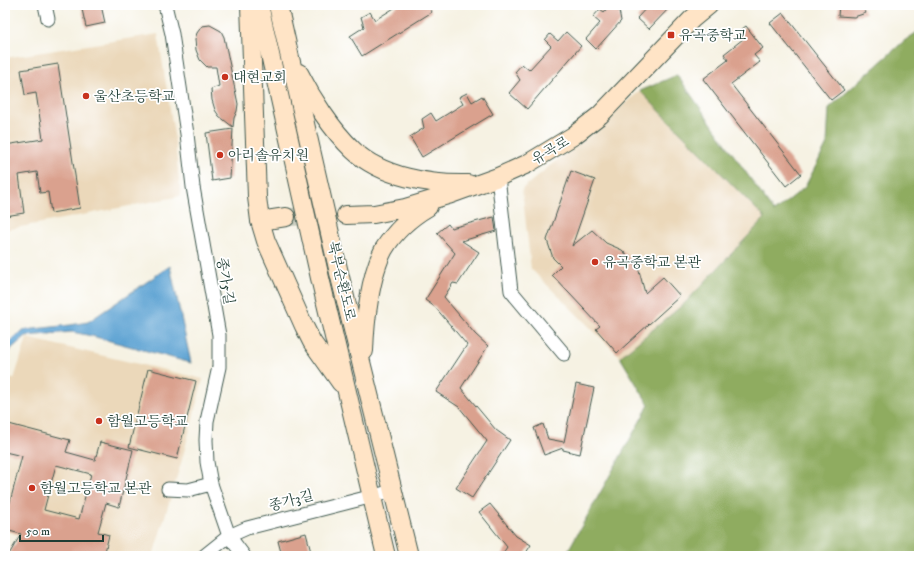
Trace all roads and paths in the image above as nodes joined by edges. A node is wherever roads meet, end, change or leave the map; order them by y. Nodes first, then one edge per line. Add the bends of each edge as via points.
1 (45, 5) edge
2 (166, 5) edge
3 (250, 5) edge
4 (259, 5) edge
5 (278, 5) edge
6 (709, 5) edge
7 (48, 19) dead end
8 (289, 55) junction
9 (498, 177) junction
10 (477, 184) junction
11 (448, 196) junction
12 (346, 215) tunnel mouth
13 (286, 217) tunnel mouth
14 (260, 221) junction
15 (564, 354) dead end
16 (363, 370) junction
17 (346, 390) junction
18 (211, 484) junction
19 (168, 489) dead end
20 (393, 491) junction
21 (372, 496) junction
22 (229, 536) junction
23 (204, 556) edge
24 (244, 556) edge
25 (386, 556) edge
26 (409, 556) edge

1 - 7 street
2 - 18 street, 종가5길 via 193,187 219,335 219,367 207,421 207,462
3 - 14 main road
4 - 17 main road, 북부순환도로
5 - 8 main road, 북부순환도로
6 - 9 main road, 유곡로 via 692,19 600,115 573,136 528,164
8 - 10 main road via 318,105 354,151 373,164 395,174 445,183
8 - 16 main road, 북부순환도로
9 - 10 main road, 유곡로
9 - 15 street via 512,291
10 - 11 main road, 유곡로
11 - 12 main road, 유곡로 via 374,214
11 - 16 main road via 401,226 384,249 368,305
13 - 14 main road
14 - 17 main road via 266,241 312,342
16 - 20 main road, 북부순환도로
17 - 21 main road, 북부순환도로
18 - 19 street via 188,490
18 - 22 street, 종가5길
20 - 21 street, 종가3길
20 - 26 main road, 북부순환도로
21 - 22 street, 종가3길 via 247,528
21 - 25 main road, 북부순환도로
22 - 23 street, 종가3길
22 - 24 street, 종가5길

